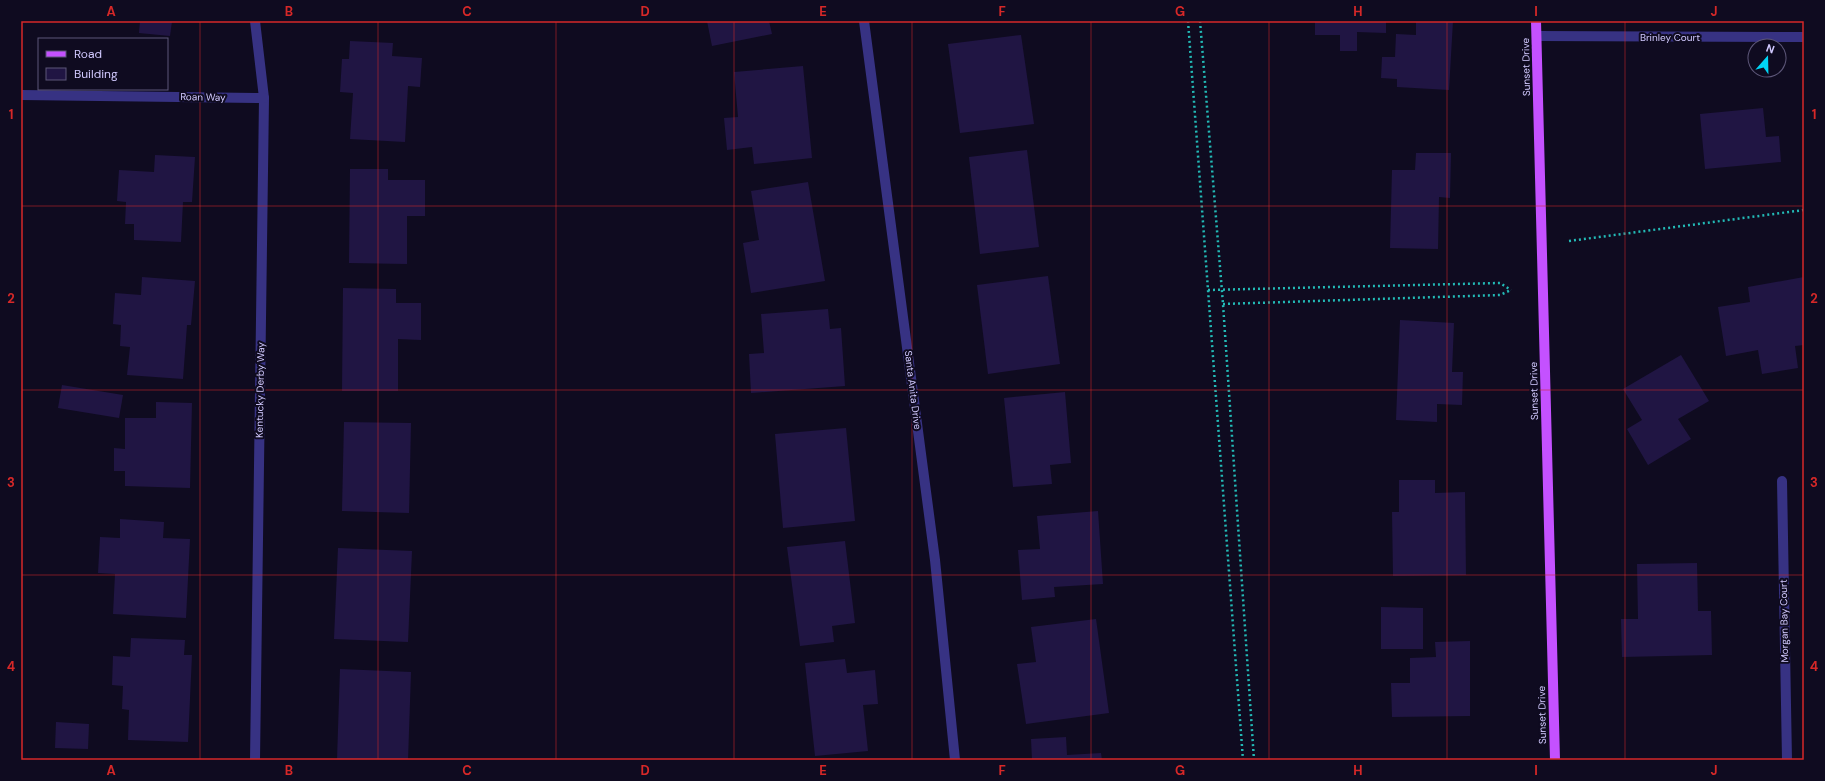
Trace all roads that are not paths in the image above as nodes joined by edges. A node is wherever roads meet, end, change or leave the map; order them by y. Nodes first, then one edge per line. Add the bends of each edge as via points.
1 (255, 21) edge
2 (864, 21) edge
3 (1536, 21) edge
4 (1537, 36) junction
5 (1804, 37) edge
6 (21, 95) edge
7 (264, 98) junction
8 (1782, 481) dead end
9 (256, 760) edge
10 (955, 760) edge
11 (1555, 760) edge
12 (1787, 760) edge

1 - 7 street, Kentucky Derby Way
2 - 10 street, Santa Anita Drive via 935,560
3 - 4 main road, Sunset Drive
4 - 5 street, Brinley Court
4 - 11 main road, Sunset Drive
6 - 7 street, Roan Way
7 - 9 street, Kentucky Derby Way
8 - 12 street, Morgan Bay Court

